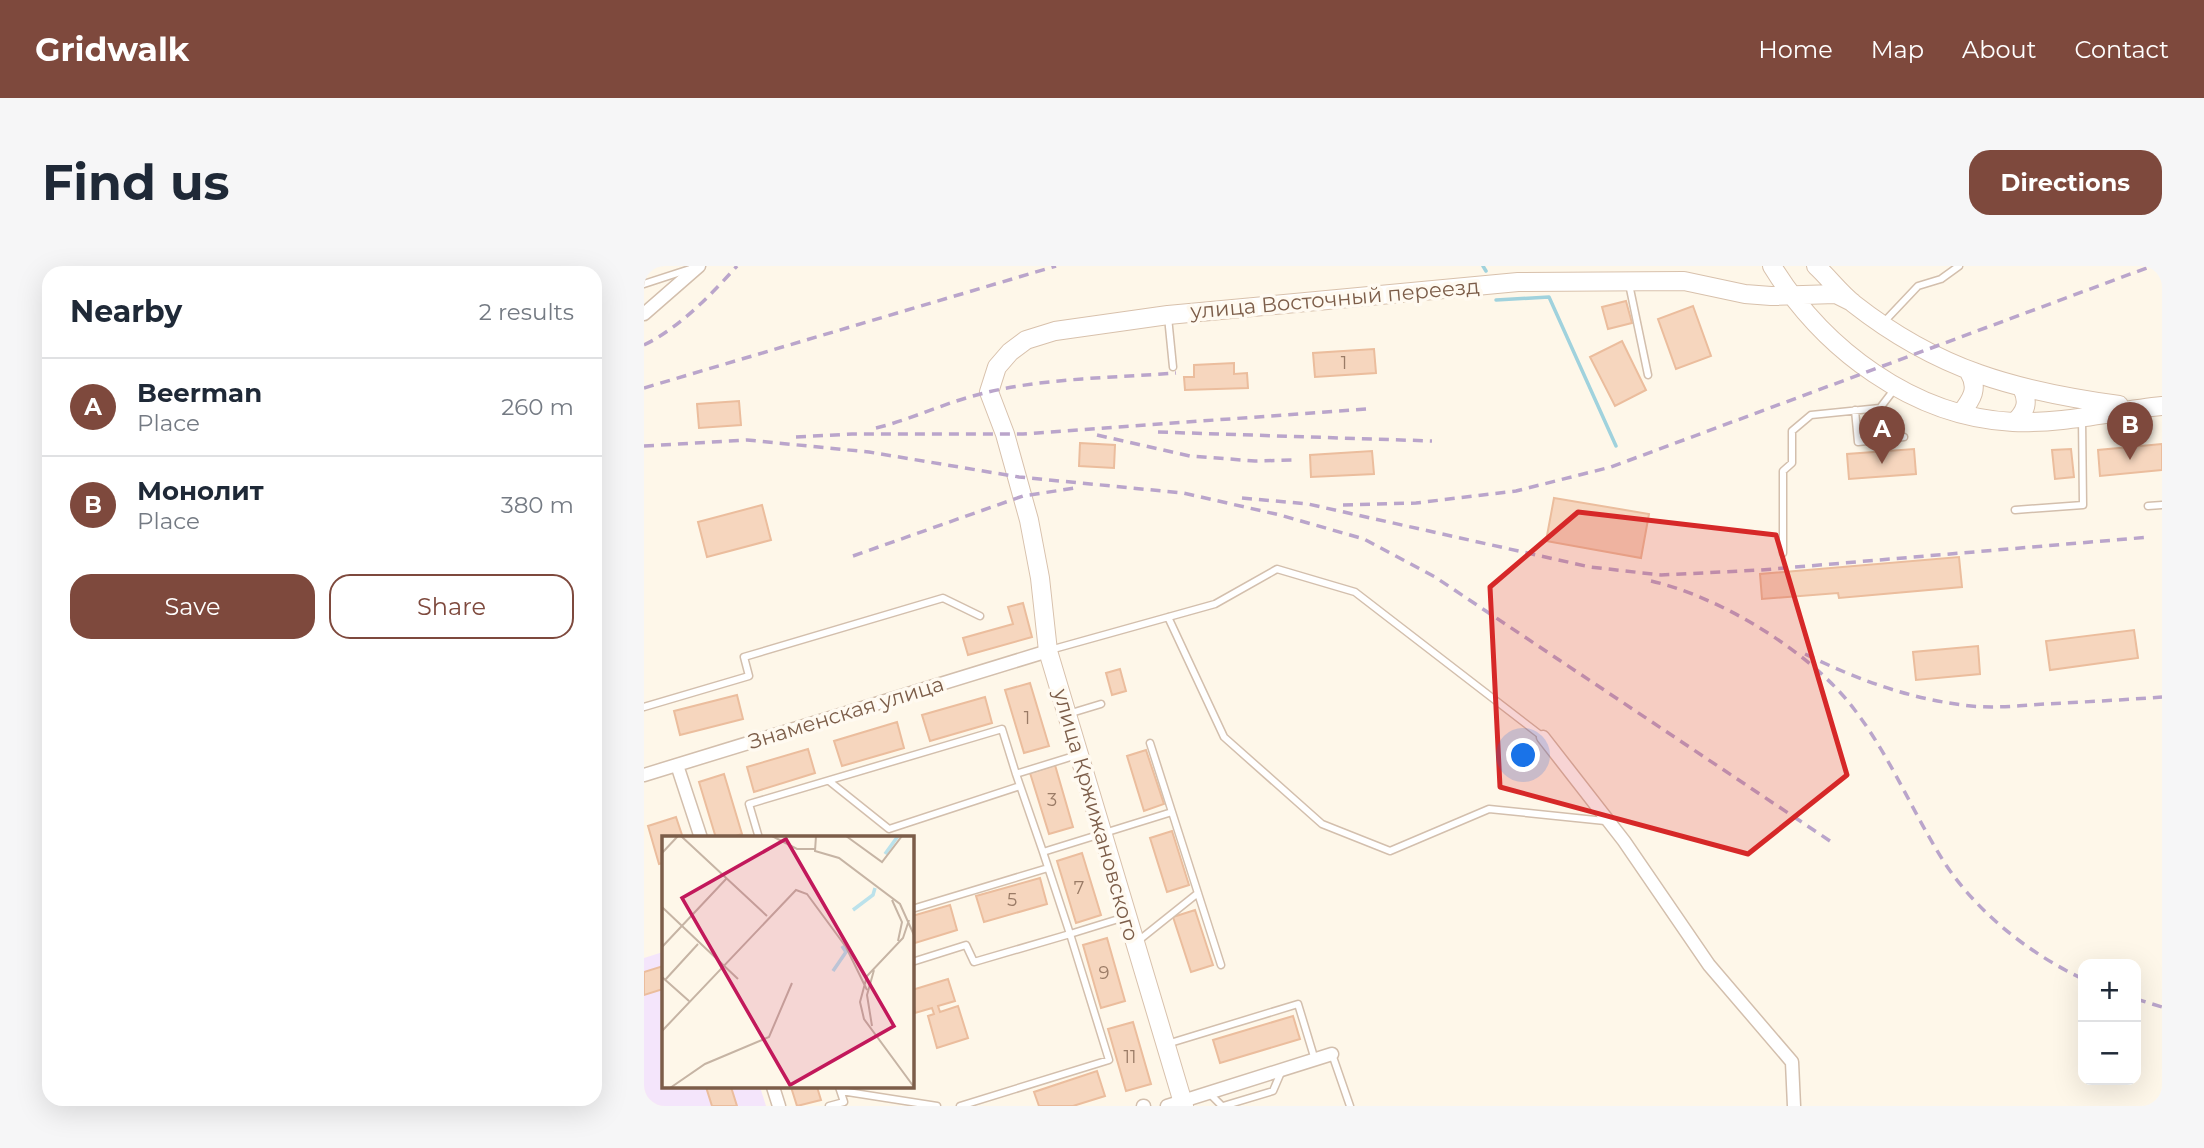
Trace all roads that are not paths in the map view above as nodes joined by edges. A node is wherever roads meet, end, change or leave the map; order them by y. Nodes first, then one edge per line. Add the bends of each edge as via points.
1 (699, 266) edge
2 (1772, 266) edge
3 (1816, 266) edge
4 (1959, 266) edge
5 (1629, 282) junction
6 (644, 284) edge
7 (1745, 294) junction
8 (1790, 296) junction
9 (1852, 302) junction
10 (644, 314) edge
11 (1168, 316) junction
12 (1882, 324) junction
13 (1827, 335) junction
14 (1173, 367) dead end
15 (1969, 372) junction
16 (1648, 375) dead end
17 (991, 381) joint
18 (1896, 387) junction
19 (2022, 388) junction
20 (2162, 406) edge
21 (2140, 408) junction
22 (1855, 410) junction
23 (1961, 413) junction
24 (2082, 417) junction
25 (2015, 422) junction
26 (1904, 438) dead end
27 (2162, 505) edge
28 (2148, 506) dead end
29 (2015, 510) dead end
30 (1783, 553) dead end
31 (980, 616) dead end
32 (1168, 617) junction
33 (1048, 651) junction
34 (1101, 704) dead end
35 (644, 707) edge
36 (1066, 714) junction
37 (1543, 737) joint
38 (1150, 743) dead end
39 (1078, 754) junction
40 (677, 765) junction
41 (1016, 774) junction
42 (644, 775) edge
43 (829, 781) junction
44 (1020, 786) junction
45 (1172, 812) junction
46 (1608, 821) junction
47 (1101, 834) junction
48 (700, 836) edge
49 (758, 836) edge
50 (1043, 852) junction
51 (1048, 868) junction
52 (1198, 893) junction
53 (914, 908) edge
54 (1127, 916) junction
55 (1070, 934) junction
56 (1134, 944) junction
57 (914, 961) edge
58 (1221, 965) dead end
59 (1165, 1045) junction
60 (1332, 1054) joint
61 (1315, 1059) junction
62 (1282, 1070) junction
63 (773, 1088) edge
64 (840, 1089) edge
65 (1209, 1093) junction
66 (844, 1104) edge
67 (1177, 1104) edge
68 (779, 1106) edge
69 (831, 1106) edge
70 (937, 1106) edge
71 (960, 1106) edge
72 (1223, 1106) edge
73 (1350, 1106) edge
74 (1794, 1106) edge

1 - 6 lane
1 - 10 street
2 - 8 street
3 - 9 street
4 - 12 lane via 1941,279 1918,286
5 - 7 street, улица Восточный переезд via 1684,281
5 - 11 street, улица Восточный переезд via 1518,282
5 - 16 lane
7 - 8 street, улица Восточный переезд
7 - 13 street via 1787,311
8 - 9 street, улица Восточный переезд via 1836,294
8 - 13 street
9 - 12 street
11 - 14 lane
11 - 17 street, улица Восточный переезд via 1055,331 1026,340 997,367
12 - 15 street
13 - 18 street
15 - 19 street
15 - 23 street via 1975,391
17 - 33 street, улица Кржижановского via 989,392 1006,434 1029,520
18 - 22 lane via 1880,408
18 - 23 street
19 - 21 street
19 - 25 street via 2026,407
20 - 21 street
21 - 24 street
22 - 26 lane via 1858,442
22 - 30 lane via 1811,415 1793,431 1793,463 1783,471
23 - 25 street
24 - 25 street
24 - 29 lane via 2083,505
27 - 28 lane
31 - 35 lane via 943,598 744,657 749,676
32 - 33 lane
32 - 37 lane via 1215,604 1277,569 1355,592
32 - 46 lane via 1224,737 1322,824 1390,851 1489,809
33 - 36 street, улица Кржижановского
33 - 40 street, Знаменская улица
34 - 36 lane
36 - 39 street, улица Кржижановского
37 - 46 street
38 - 45 lane
39 - 41 lane
39 - 47 street, улица Кржижановского
40 - 42 street, Знаменская улица
40 - 48 street
41 - 43 lane via 1002,729
41 - 44 lane
43 - 44 lane via 889,829
43 - 49 lane via 749,804
44 - 50 lane
45 - 47 lane
45 - 52 lane
46 - 74 street via 1709,965 1792,1062
47 - 50 lane
47 - 54 street, улица Кржижановского
50 - 51 lane
51 - 53 lane
51 - 55 lane
52 - 56 lane
52 - 58 lane
54 - 55 lane
54 - 56 street, улица Кржижановского
55 - 57 lane via 974,962 966,945
55 - 71 lane via 1109,1060
56 - 59 street, улица Кржижановского
59 - 61 lane via 1298,1004
59 - 67 street, улица Кржижановского
60 - 61 street
60 - 73 lane
61 - 62 street
62 - 65 street
62 - 72 lane via 1273,1091
63 - 68 street
64 - 66 lane
64 - 70 lane
65 - 67 street
65 - 72 lane
66 - 69 lane

